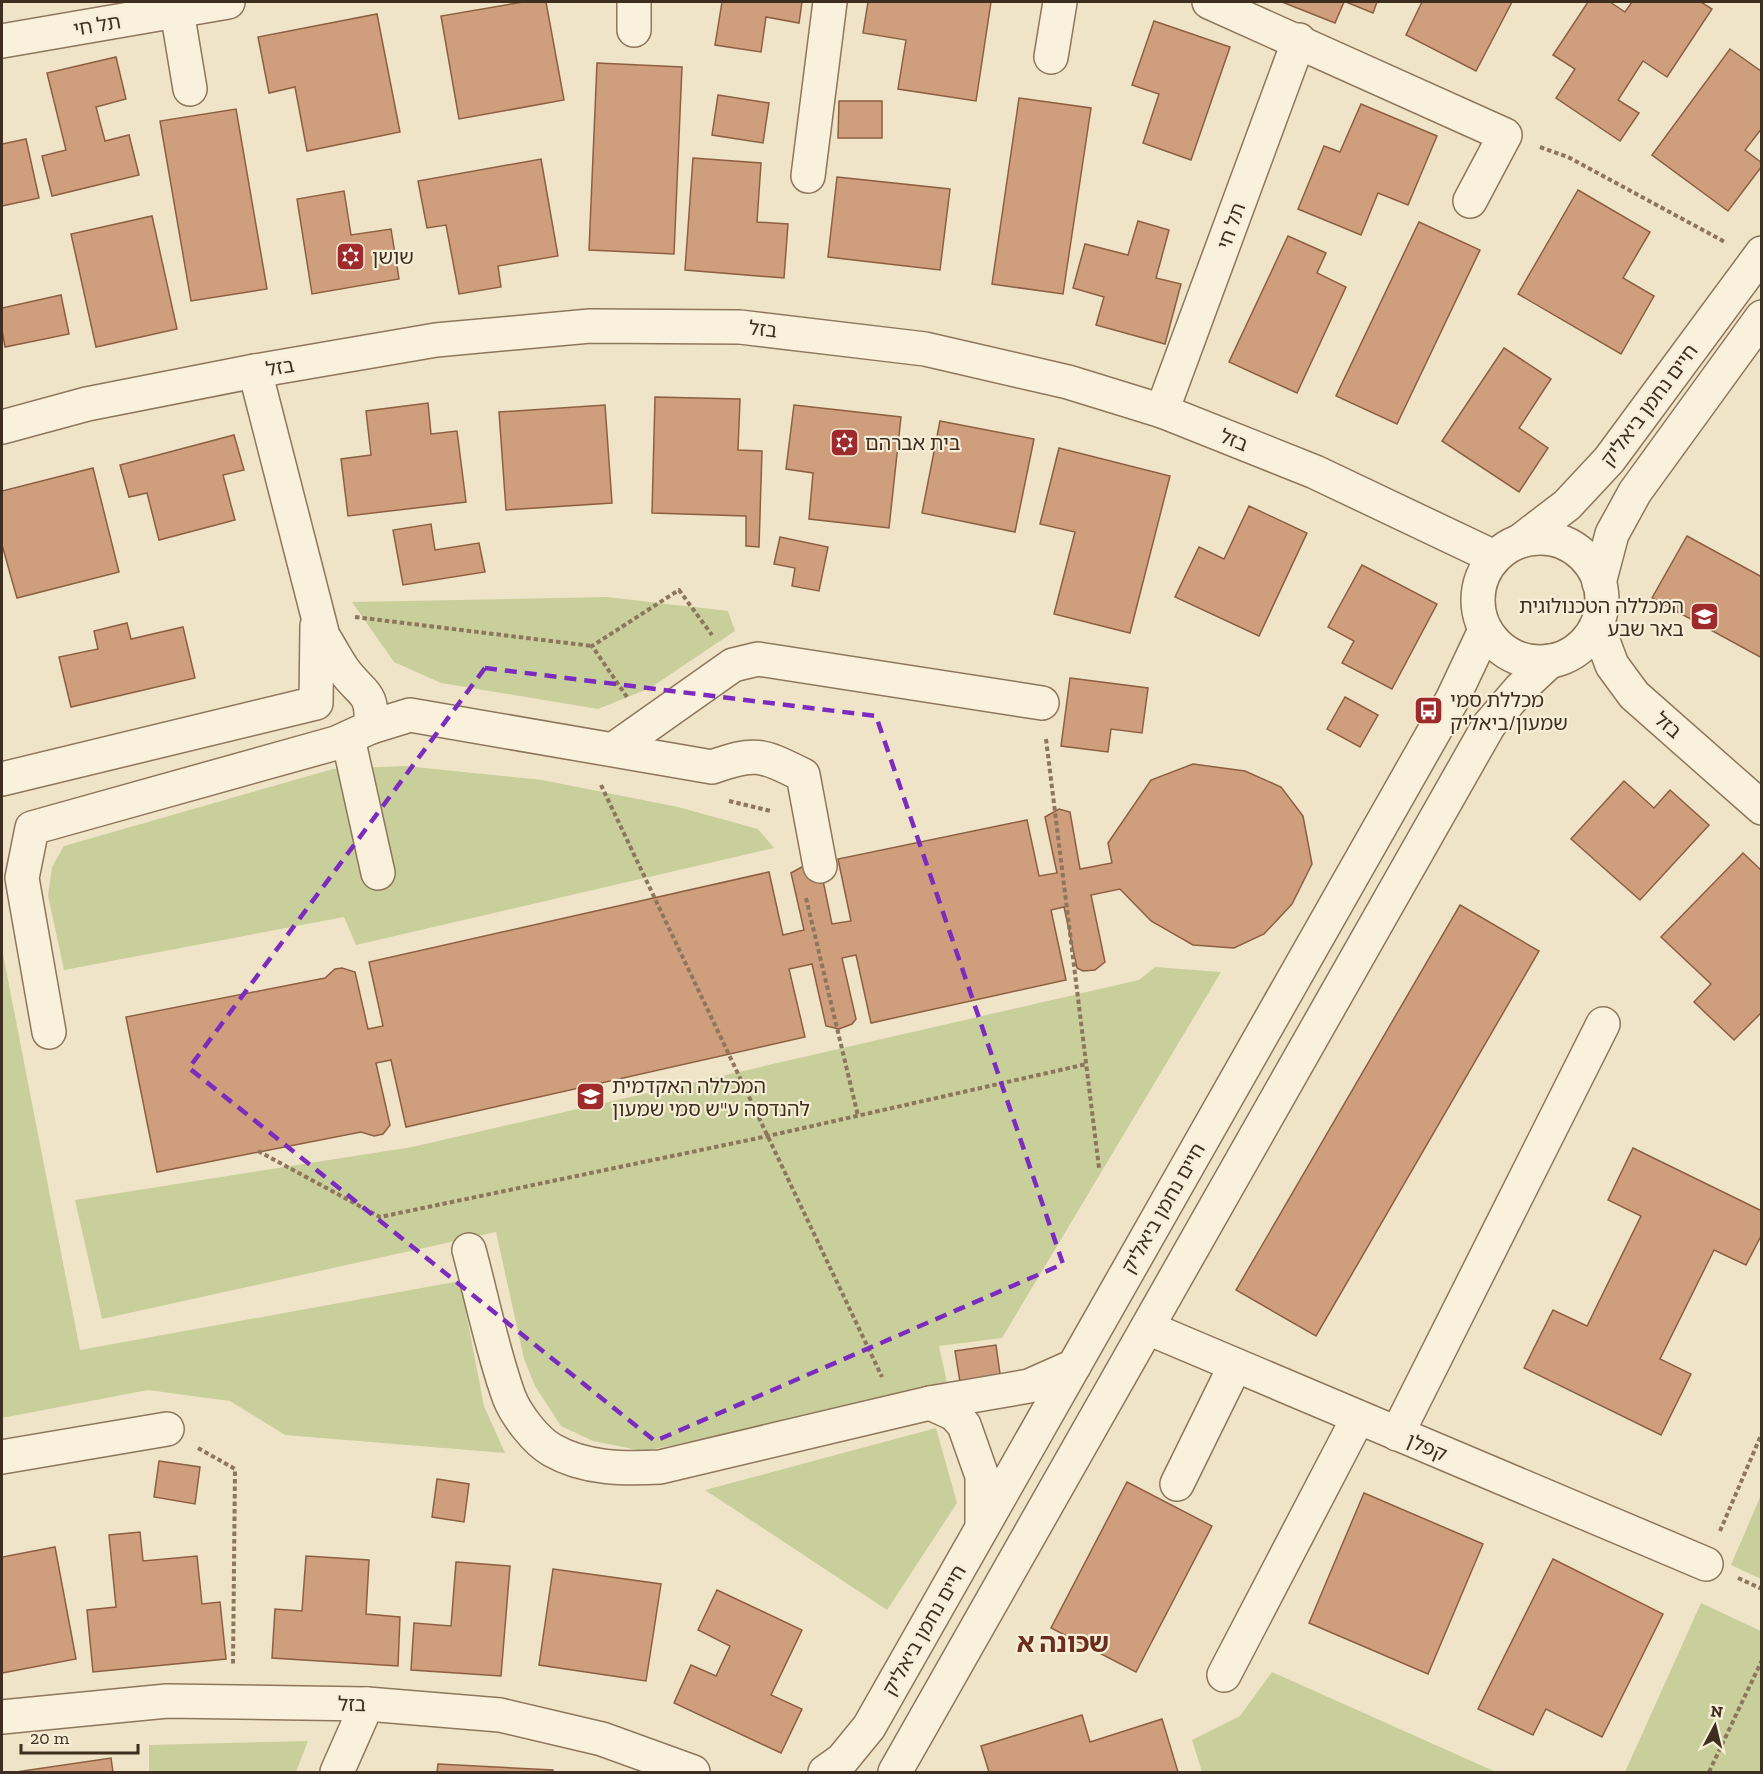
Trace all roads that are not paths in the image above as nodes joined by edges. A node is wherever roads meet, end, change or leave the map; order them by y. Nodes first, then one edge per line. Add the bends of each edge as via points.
1 (228, 2) edge
2 (830, 2) edge
3 (1060, 2) edge
4 (1209, 2) edge
5 (177, 11) junction
6 (1299, 40) junction
7 (2, 41) edge
8 (1051, 57) dead end
9 (190, 89) dead end
10 (808, 176) dead end
11 (1470, 201) dead end
12 (1759, 257) edge
13 (1761, 317) edge
14 (255, 371) junction
15 (1162, 411) junction
16 (2, 427) edge
17 (1507, 549) junction
18 (1599, 583) junction
19 (318, 618) junction
20 (1597, 625) junction
21 (1485, 630) junction
22 (1550, 661) junction
23 (1042, 703) road end
24 (359, 733) junction
25 (614, 749) junction
26 (2, 779) edge
27 (1761, 808) edge
28 (820, 866) dead end
29 (378, 873) dead end
30 (1603, 1024) dead end
31 (49, 1032) dead end
32 (469, 1250) dead end
33 (1148, 1328) junction
34 (1074, 1366) junction
35 (1235, 1366) junction
36 (930, 1403) junction
37 (1358, 1418) junction
38 (167, 1429) road end
39 (1397, 1434) junction
40 (2, 1457) edge
41 (1177, 1484) dead end
42 (981, 1529) junction
43 (1706, 1564) road end
44 (1224, 1675) dead end
45 (367, 1704) junction
46 (2, 1717) edge
47 (337, 1773) edge
48 (693, 1773) edge
49 (825, 1773) edge
50 (895, 1773) edge

1 - 5 street, תל חי
2 - 10 street
3 - 8 street
4 - 6 street
5 - 7 street, תל חי
5 - 9 street
6 - 11 street via 1505,135
6 - 15 street, תל חי
12 - 17 street, חיים נחמן ביאליק via 1609,460 1567,505
13 - 18 street, חיים נחמן ביאליק via 1635,492 1611,534
14 - 15 street, בזל via 436,340 590,326 740,327 926,349 1068,382
14 - 16 street, בזל via 87,404
14 - 19 street
15 - 17 street, בזל
17 - 18 street via 1540,538 1559,541 1577,550 1591,565
17 - 21 street via 1483,574 1478,593
18 - 20 street via 1602,597
19 - 24 street via 323,636 345,671 365,691 372,707
19 - 26 street via 316,703
20 - 22 street via 1580,647
20 - 27 street, בזל via 1612,665 1634,695
21 - 22 street via 1497,646 1513,656 1531,662
21 - 34 street, חיים נחמן ביאליק via 1452,700
22 - 33 street via 1489,725
23 - 25 street via 758,659 733,665
24 - 25 street via 410,715
24 - 29 street
24 - 31 street via 32,828 22,878
25 - 28 street via 712,767 743,756 770,759 803,775
30 - 39 street
32 - 36 street via 510,1399 526,1425 551,1450 581,1461 621,1469 660,1467
33 - 35 street, קפלן
33 - 50 street
34 - 36 street via 1029,1386
34 - 42 street, חיים נחמן ביאליק
35 - 37 street, קפלן
35 - 41 street
36 - 42 street via 954,1414 964,1425 982,1476
37 - 39 street, קפלן
37 - 44 street
38 - 40 street
39 - 43 street, קפלן
42 - 49 street, חיים נחמן ביאליק via 869,1727 842,1760
45 - 46 street, בזל via 167,1701
45 - 47 street
45 - 48 street, בזל via 501,1715 602,1739

